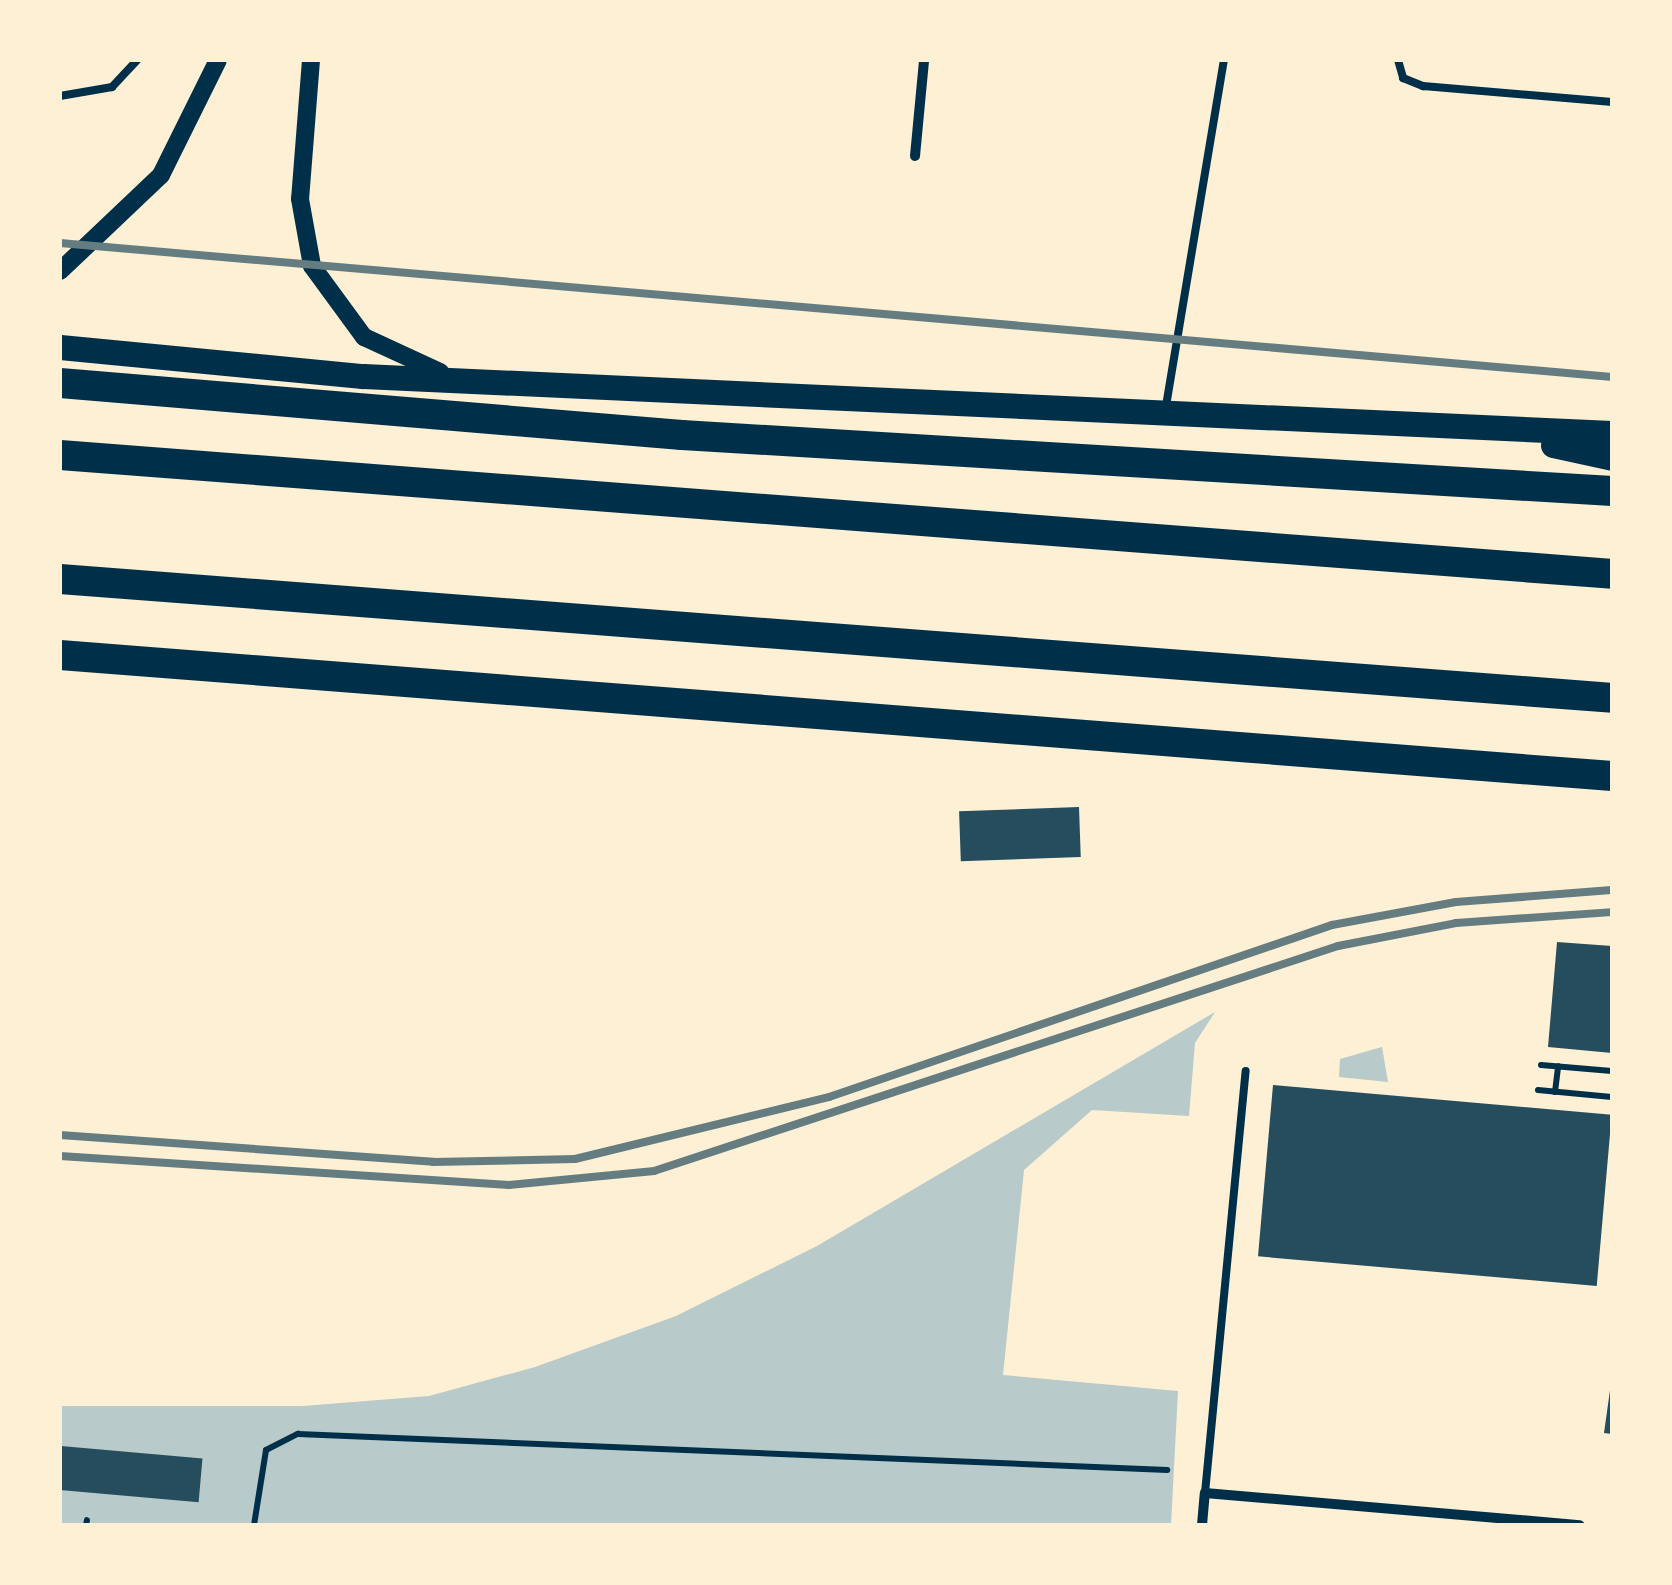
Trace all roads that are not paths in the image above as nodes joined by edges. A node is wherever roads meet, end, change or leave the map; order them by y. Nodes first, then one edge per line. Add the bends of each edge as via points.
1 (137, 60) edge
2 (218, 60) edge
3 (311, 60) edge
4 (924, 60) edge
5 (1224, 60) edge
6 (1398, 60) edge
7 (60, 96) edge
8 (1612, 102) edge
9 (915, 156) dead end
10 (60, 271) edge
11 (60, 348) edge
12 (451, 374) junction
13 (60, 382) edge
14 (1165, 415) junction
15 (1474, 432) junction
16 (1612, 433) edge
17 (60, 455) edge
18 (1612, 458) edge
19 (1612, 491) edge
20 (1612, 574) edge
21 (60, 579) edge
22 (60, 654) edge
23 (1612, 698) edge
24 (1612, 776) edge
25 (1246, 1071) dead end
26 (1204, 1493) junction
27 (1202, 1525) edge
28 (1580, 1525) edge

1 - 7 lane via 112,86
2 - 10 street via 199,113 150,189
3 - 12 street via 300,177 306,245 330,302 379,348
4 - 9 street
5 - 14 lane
6 - 8 lane via 1404,78 1422,86
11 - 12 main road via 363,376
12 - 14 main road
13 - 19 highway via 1107,462
14 - 15 main road
15 - 16 main road
15 - 18 main road
17 - 20 highway
21 - 23 highway
22 - 24 highway
25 - 26 lane
26 - 27 street
26 - 28 street

